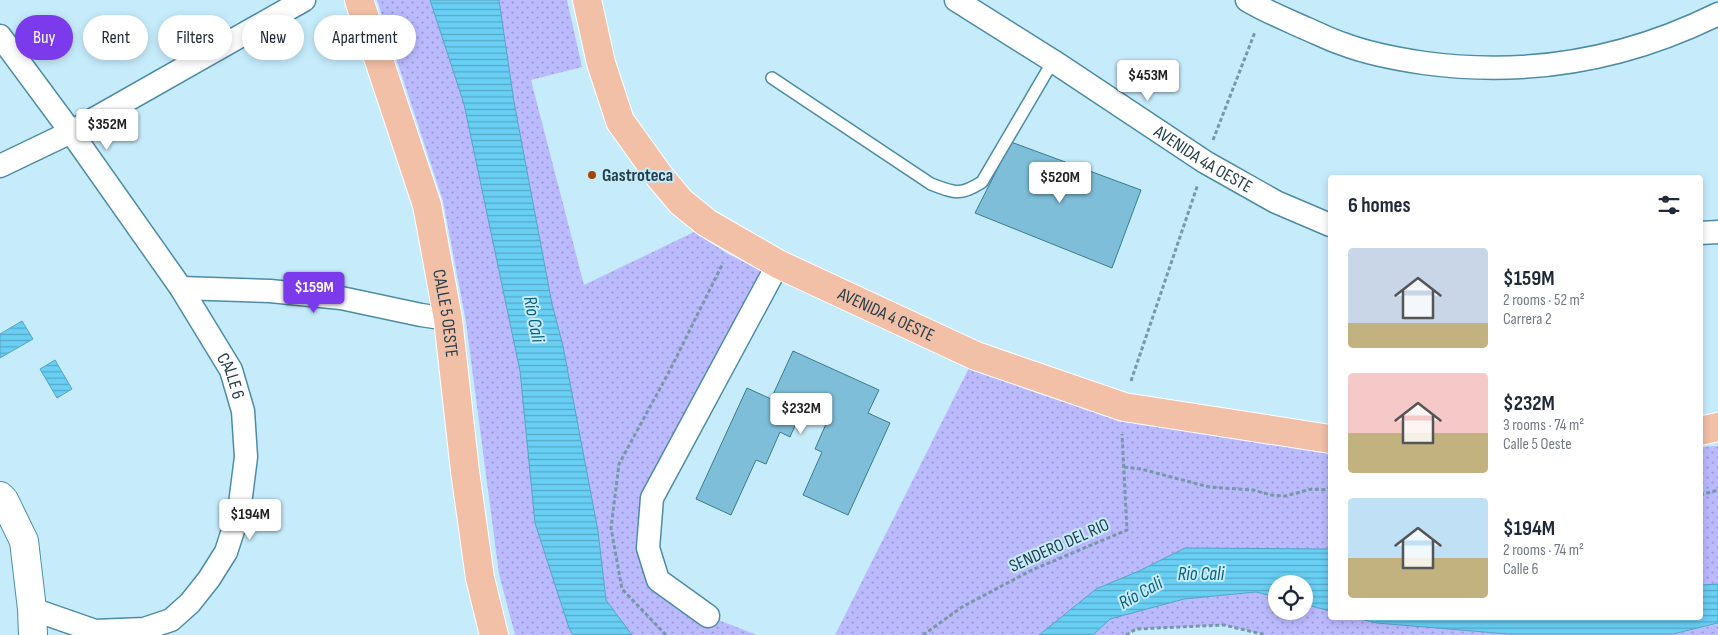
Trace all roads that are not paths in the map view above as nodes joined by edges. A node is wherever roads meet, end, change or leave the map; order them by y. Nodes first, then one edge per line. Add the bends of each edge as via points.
1 (304, 0) edge
2 (359, 0) edge
3 (587, 0) edge
4 (956, 0) edge
5 (1247, 0) edge
6 (1718, 14) edge
7 (0, 36) edge
8 (1053, 61) junction
9 (772, 78) dead end
10 (71, 132) junction
11 (0, 166) edge
12 (1328, 225) edge
13 (778, 264) junction
14 (181, 288) junction
15 (448, 319) junction
16 (1718, 427) edge
17 (1703, 432) edge
18 (1703, 433) edge
19 (1718, 434) edge
20 (1328, 439) edge
21 (0, 496) edge
22 (708, 616) dead end
23 (32, 622) edge
24 (494, 635) edge

1 - 10 street
2 - 15 main road, CALLE 5 OESTE via 427,205
3 - 13 main road, AVENIDA 4 OESTE via 601,63 620,122 681,202 707,223
4 - 8 street, AVENIDA 4A OESTE
5 - 6 street via 1344,45 1396,59 1456,67 1517,68 1577,62 1642,46
7 - 10 street, CALLE 6
8 - 9 lane via 982,182 967,191 950,191 931,184
8 - 12 street, AVENIDA 4A OESTE via 1205,162 1276,202
10 - 11 street
10 - 14 street, CALLE 6
13 - 20 main road, AVENIDA 4 OESTE via 976,356 1124,407
13 - 22 street via 652,498 648,548 658,580
14 - 15 street via 270,290 341,298
14 - 23 street, CALLE 6 via 231,370 243,411 246,458 239,512 226,552 190,603 171,620 144,629 95,631
15 - 24 main road, CALLE 5 OESTE via 480,578
16 - 17 main road
18 - 19 main road
21 - 23 street via 24,541

